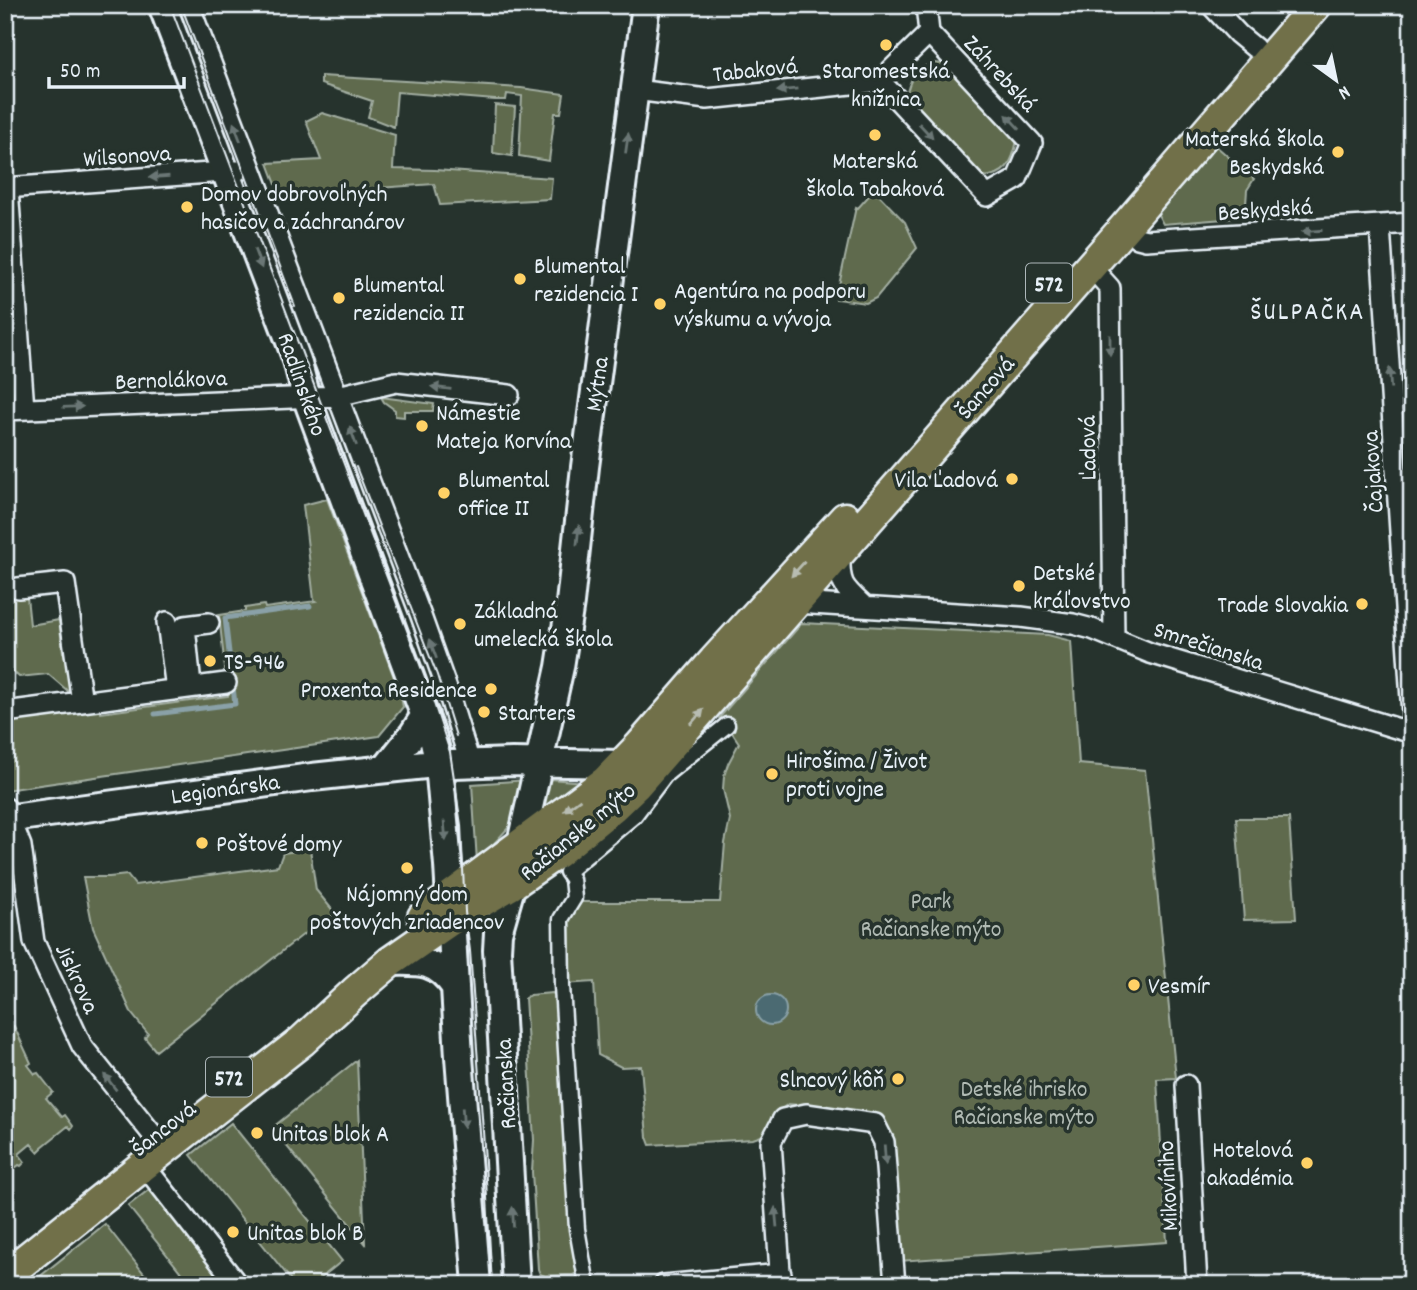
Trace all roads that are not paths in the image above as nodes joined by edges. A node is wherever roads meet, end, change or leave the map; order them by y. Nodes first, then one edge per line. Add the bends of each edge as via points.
1 (162, 5) edge
2 (189, 5) edge
3 (646, 5) edge
4 (926, 5) edge
5 (1211, 5) edge
6 (1292, 5) edge
7 (1316, 5) edge
8 (929, 33) junction
9 (1255, 48) junction
10 (880, 81) junction
11 (635, 90) junction
12 (251, 169) junction
13 (225, 172) junction
14 (6, 188) edge
15 (1412, 223) edge
16 (1380, 226) junction
17 (1124, 228) junction
18 (1090, 266) junction
19 (509, 395) dead end
20 (338, 397) junction
21 (307, 398) junction
22 (15, 410) edge
23 (840, 554) junction
24 (18, 588) dead end
25 (796, 603) junction
26 (864, 607) junction
27 (167, 622) dead end
28 (209, 623) dead end
29 (1114, 638) junction
30 (226, 682) dead end
31 (176, 689) junction
32 (82, 702) junction
33 (5, 712) edge
34 (425, 715) junction
35 (1412, 715) edge
36 (727, 725) dead end
37 (1412, 733) edge
38 (539, 762) junction
39 (470, 763) junction
40 (439, 764) junction
41 (637, 766) junction
42 (386, 768) junction
43 (7, 814) edge
44 (520, 846) junction
45 (512, 884) junction
46 (451, 908) junction
47 (390, 962) junction
48 (455, 987) junction
49 (1186, 1085) dead end
50 (153, 1135) junction
51 (144, 1165) junction
52 (5, 1253) edge
53 (5, 1276) edge
54 (781, 1280) edge
55 (238, 1285) edge
56 (477, 1285) edge
57 (516, 1285) edge
58 (587, 1285) edge
59 (664, 1285) edge
60 (895, 1285) edge
61 (1197, 1285) edge

1 - 13 main road, Radlinského
12 -> 2 street, Radlinského
3 - 11 main road, Mýtna
4 - 8 street, Záhrebská
5 - 9 street
6 - 9 main road, Šancová / 572
7 - 17 main road, Šancová / 572
8 - 10 street, Záhrebská
10 -> 8 street, Záhrebská via 987,196 1017,180 1032,142
9 -> 41 main road, Šancová / 572 via 844,519 714,661
10 -> 11 street, Tabaková via 707,99
38 -> 11 main road, Mýtna via 570,603
12 - 13 street, Wilsonova
12 - 20 street, Radlinského
13 -> 14 street, Wilsonova
13 -> 21 main road, Radlinského via 297,360
14 - 22 street
15 - 16 street, Beskydská
16 -> 17 street, Beskydská via 1146,240
35 -> 16 street, Čajakova
17 - 18 main road, Šancová / 572
18 - 23 main road, Šancová / 572
18 -> 29 street, Ľadová via 1110,288
19 -> 20 street via 396,382
20 - 21 street, Bernolákova
39 -> 20 street, Radlinského via 447,688
22 -> 21 street, Bernolákova
21 - 34 main road, Radlinského
23 - 25 main road, Šancová / 572
23 - 26 street via 844,589
24 - 32 street via 65,583
25 - 26 street, Smrečianska
41 -> 25 main road, Šancová / 572
26 - 29 street, Smrečianska via 1021,617 1073,624
27 - 31 street
28 - 31 street via 185,626 190,676
29 - 37 street, Smrečianska
30 - 31 street
31 - 32 street
32 - 33 street
34 - 40 main road, Radlinského
34 - 42 main road
36 - 58 street via 665,775 634,816 567,872 574,898 561,919 561,943 577,1229
38 - 39 main road, Račianske mýto
38 - 41 main road, Račianske mýto
38 - 44 main road, Račianske mýto
39 - 40 main road, Račianske mýto
40 - 42 main road, Legionárska
40 -> 46 main road
41 -> 44 main road, Račianske mýto / 572 via 606,781
41 - 45 main road, Račianske mýto / 572 via 635,786 613,807
42 - 43 main road, Legionárska
50 -> 43 street, Jiskrova via 82,1046 34,942 22,846
44 - 45 main road, Račianske mýto
44 - 46 main road, Račianske mýto / 572
45 - 46 main road, Račianske mýto / 572
57 -> 45 main road, Račianska via 497,950
46 - 47 main road, Šancová / 572
46 - 48 main road, Račianska
46 - 50 main road, Šancová / 572 via 370,957 299,1021
47 - 48 main road via 428,964 446,974
47 - 51 main road, Šancová / 572 via 302,1041
48 -> 56 main road, Račianska
49 - 61 street, Mikovíniho
50 - 52 main road, Šancová / 572
51 - 53 main road, Šancová / 572
51 - 55 street, Šancová
54 - 59 street
54 -> 60 street via 771,1142 783,1119 806,1114 875,1124 884,1142

